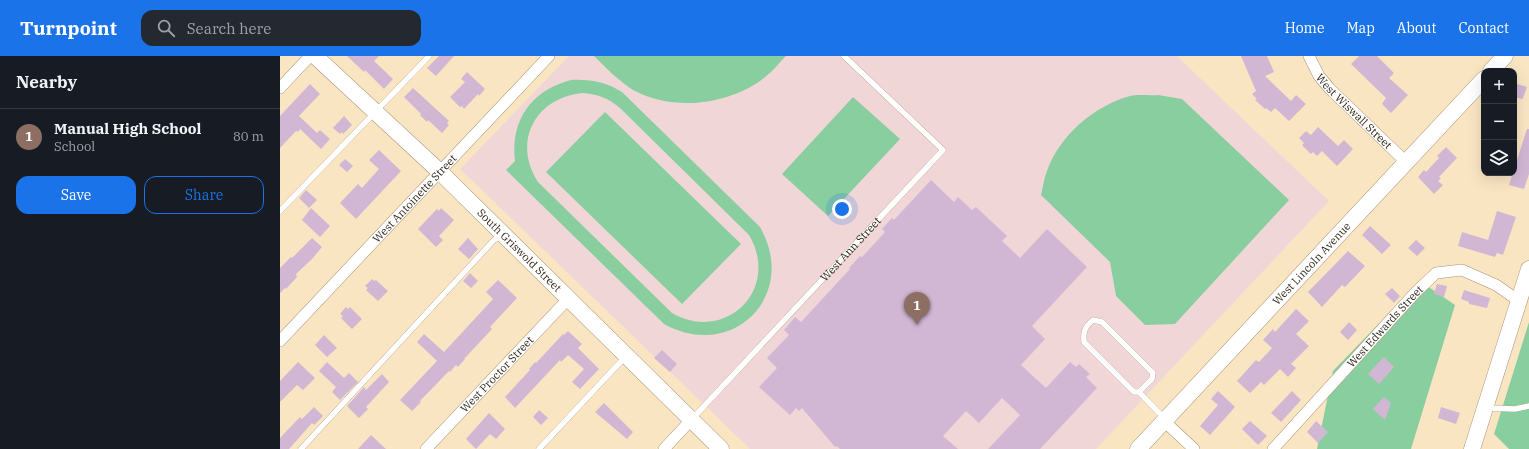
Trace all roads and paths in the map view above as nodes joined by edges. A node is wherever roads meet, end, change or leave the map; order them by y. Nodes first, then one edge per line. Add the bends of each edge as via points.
1 (310, 56) edge
2 (315, 56) edge
3 (429, 56) edge
4 (549, 56) edge
5 (844, 56) edge
6 (1309, 56) edge
7 (1505, 56) edge
8 (1494, 68) edge
9 (1481, 82) edge
10 (280, 88) edge
11 (375, 112) junction
12 (1406, 162) junction
13 (439, 171) junction
14 (280, 211) edge
15 (503, 234) junction
16 (1529, 269) edge
17 (568, 298) junction
18 (1519, 301) junction
19 (280, 341) edge
20 (626, 356) junction
21 (1139, 392) junction
22 (1529, 406) edge
23 (1485, 408) junction
24 (691, 420) junction
25 (1165, 420) junction
26 (301, 449) edge
27 (426, 449) edge
28 (539, 449) edge
29 (664, 449) edge
30 (721, 449) edge
31 (1138, 449) edge
32 (1194, 449) edge
33 (1273, 449) edge
34 (1472, 449) edge

1 - 10 street
2 - 11 main road, South Griswold Street
3 - 11 lane
4 - 13 street, West Antoinette Street
5 - 24 lane, West Ann Street via 943,150
6 - 12 street, West Wiswall Street via 1322,80
7 - 8 main road
9 - 12 main road, West Lincoln Avenue
11 - 13 main road, South Griswold Street
11 - 14 lane
12 - 25 main road, West Lincoln Avenue
13 - 15 main road, South Griswold Street
13 - 19 street, West Antoinette Street
15 - 17 main road, South Griswold Street
15 - 26 lane via 494,240
16 - 18 main road
17 - 20 main road, South Griswold Street
17 - 27 street, West Proctor Street
18 - 23 main road
18 - 33 street, West Edwards Street via 1496,285 1462,270 1436,273
20 - 24 main road, South Griswold Street
20 - 28 lane
21 - 21 lane via 1152,379 1153,373 1102,322 1093,320 1083,333 1084,342 1134,392
21 - 25 lane
22 - 23 lane via 1515,409
23 - 34 main road
24 - 29 street, West Ann Street
24 - 30 main road, South Griswold Street
25 - 31 main road, West Lincoln Avenue
25 - 32 street

